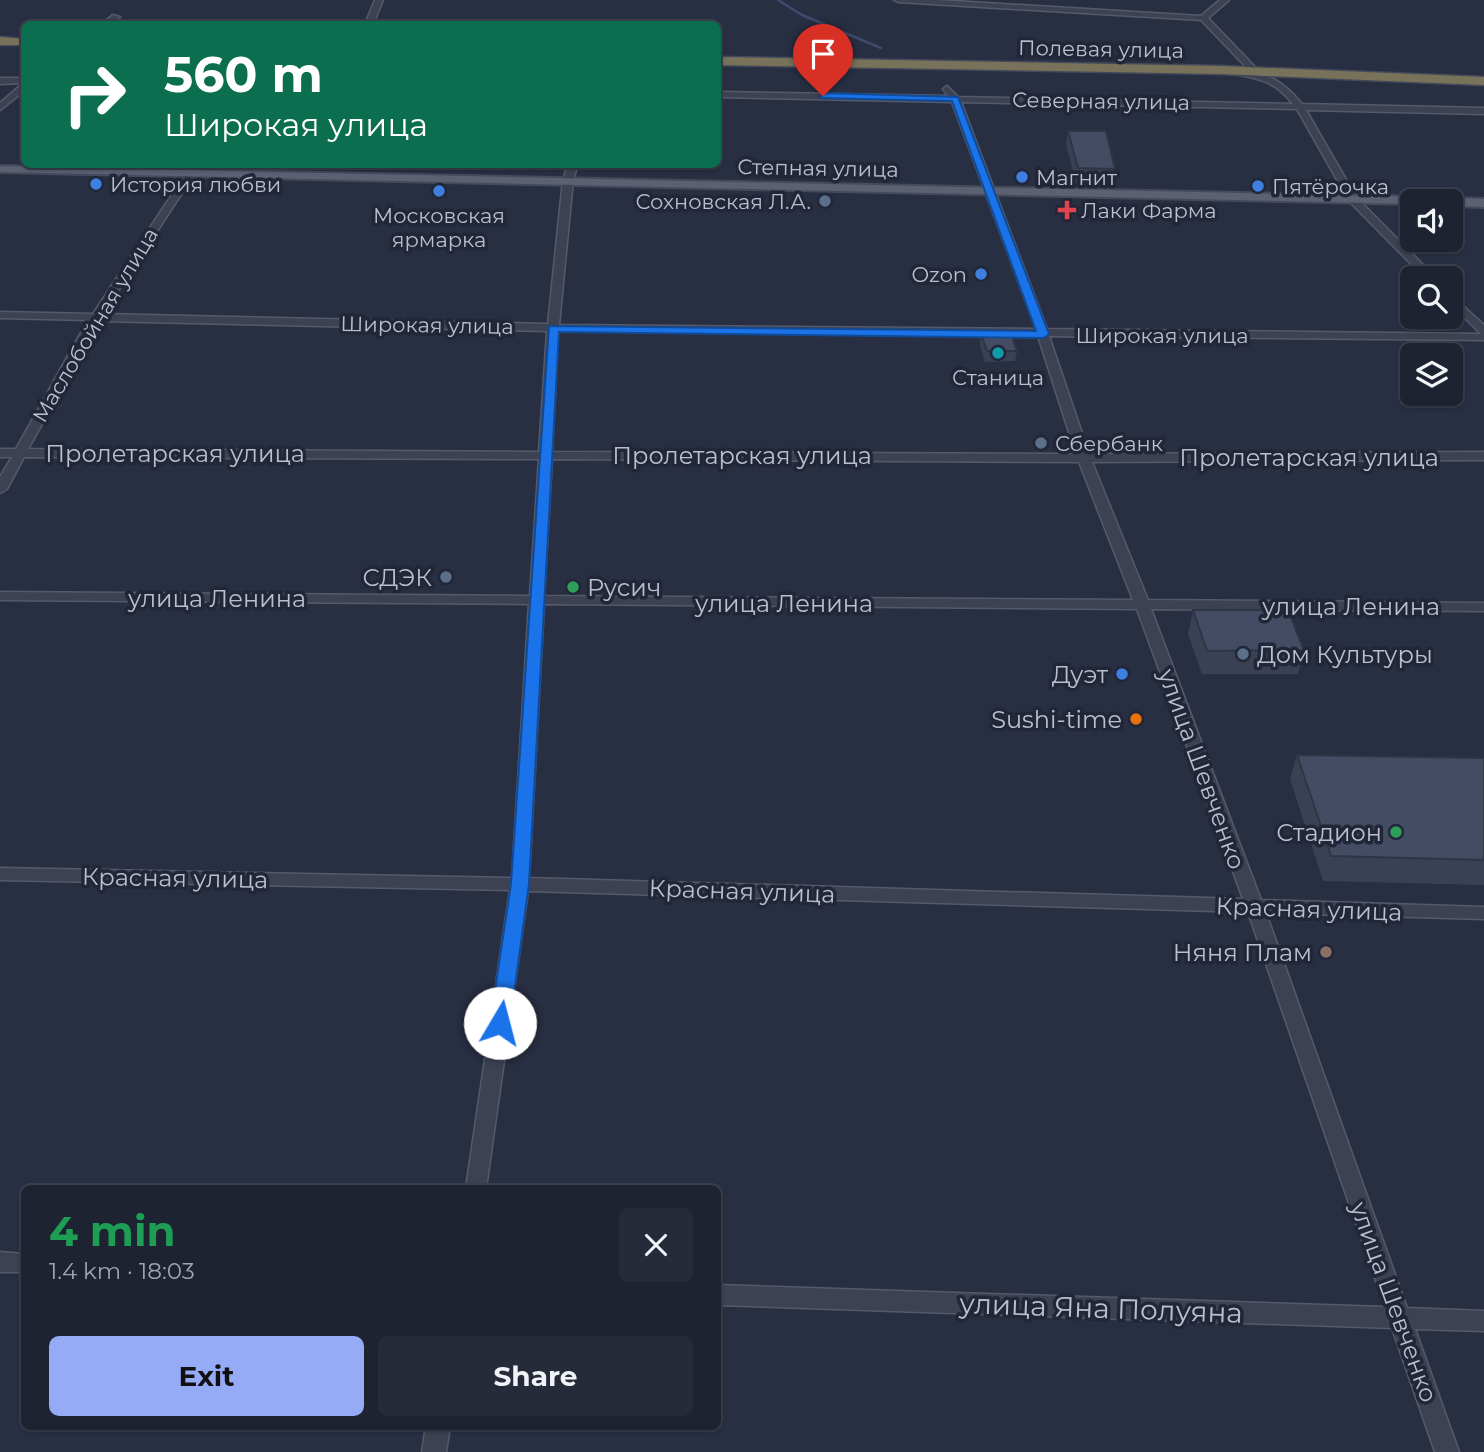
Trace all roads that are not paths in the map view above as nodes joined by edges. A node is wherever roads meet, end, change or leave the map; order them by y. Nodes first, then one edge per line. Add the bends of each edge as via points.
1 (379, 0) edge
2 (898, 0) edge
3 (1046, 0) edge
4 (1225, 0) edge
5 (1063, 10) junction
6 (116, 17) dead end
7 (1203, 18) junction
8 (110, 21) edge
9 (370, 21) edge
10 (0, 40) edge
11 (21, 41) edge
12 (721, 59) edge
13 (721, 59) edge
14 (1251, 67) junction
15 (1221, 70) junction
16 (1325, 74) junction
17 (1484, 78) edge
18 (0, 81) edge
19 (21, 81) edge
20 (1283, 87) junction
21 (947, 89) dead end
22 (21, 90) edge
23 (721, 94) edge
24 (955, 99) junction
25 (0, 107) edge
26 (1300, 107) junction
27 (1484, 111) edge
28 (572, 168) edge
29 (0, 169) edge
30 (194, 169) edge
31 (568, 180) junction
32 (990, 191) junction
33 (1352, 199) junction
34 (1400, 200) edge
35 (1463, 202) edge
36 (1484, 203) edge
37 (1418, 266) edge
38 (1463, 310) edge
39 (0, 315) edge
40 (96, 317) junction
41 (553, 328) junction
42 (1484, 331) edge
43 (1044, 334) junction
44 (1484, 337) edge
45 (0, 453) edge
46 (19, 453) junction
47 (546, 454) junction
48 (1484, 456) edge
49 (1084, 458) junction
50 (0, 489) edge
51 (0, 596) edge
52 (538, 601) junction
53 (1143, 606) junction
54 (1484, 607) edge
55 (0, 874) edge
56 (520, 884) junction
57 (1255, 908) junction
58 (1484, 914) edge
59 (476, 1185) edge
60 (0, 1262) edge
61 (21, 1263) edge
62 (721, 1295) edge
63 (1402, 1318) junction
64 (1484, 1321) edge
65 (437, 1430) edge
66 (434, 1452) edge
67 (1447, 1452) edge

1 - 9 street
2 - 5 street
3 - 5 street
4 - 7 street
5 - 7 street
6 - 8 street
7 - 14 street
10 - 11 highway
12 - 14 highway, Полевая улица
13 - 15 highway, Полевая улица
14 - 17 highway, Полевая улица
15 - 16 highway, Полевая улица
15 - 20 street via 1266,77
16 - 17 highway, Полевая улица
16 - 20 street via 1296,76
18 - 19 street
20 - 26 street
21 - 24 street, улица Шевченко
22 - 25 street
23 - 24 street, Северная улица
24 - 26 street, Северная улица
24 - 32 street, улица Шевченко
26 - 27 street, Северная улица
26 - 33 street
28 - 31 street
29 - 30 main road, Степная улица
30 - 31 main road, Степная улица
30 - 40 street, Маслобойная улица
31 - 32 main road, Степная улица
31 - 41 street
32 - 33 main road, Степная улица
32 - 43 street, улица Шевченко
33 - 34 main road, Степная улица
33 - 37 street
35 - 36 main road
38 - 42 street
39 - 40 street, Широкая улица
40 - 41 street, Широкая улица
40 - 46 street, Маслобойная улица
41 - 43 street, Широкая улица
41 - 47 street
43 - 44 street, Широкая улица
43 - 49 street, улица Шевченко
45 - 46 street, Пролетарская улица
46 - 47 street, Пролетарская улица
46 - 50 street, Маслобойная улица
47 - 49 street, Пролетарская улица
47 - 52 street
48 - 49 street, Пролетарская улица
49 - 53 street, улица Шевченко
51 - 52 street, улица Ленина
52 - 53 street, улица Ленина
52 - 56 street
53 - 54 street, улица Ленина
53 - 57 street, улица Шевченко
55 - 56 street, Красная улица
56 - 57 street, Красная улица
56 - 59 street
57 - 58 street, Красная улица
57 - 63 street, улица Шевченко
60 - 61 street
62 - 63 street, улица Яна Полуяна
63 - 64 street, улица Яна Полуяна
63 - 67 street, улица Шевченко
65 - 66 street

